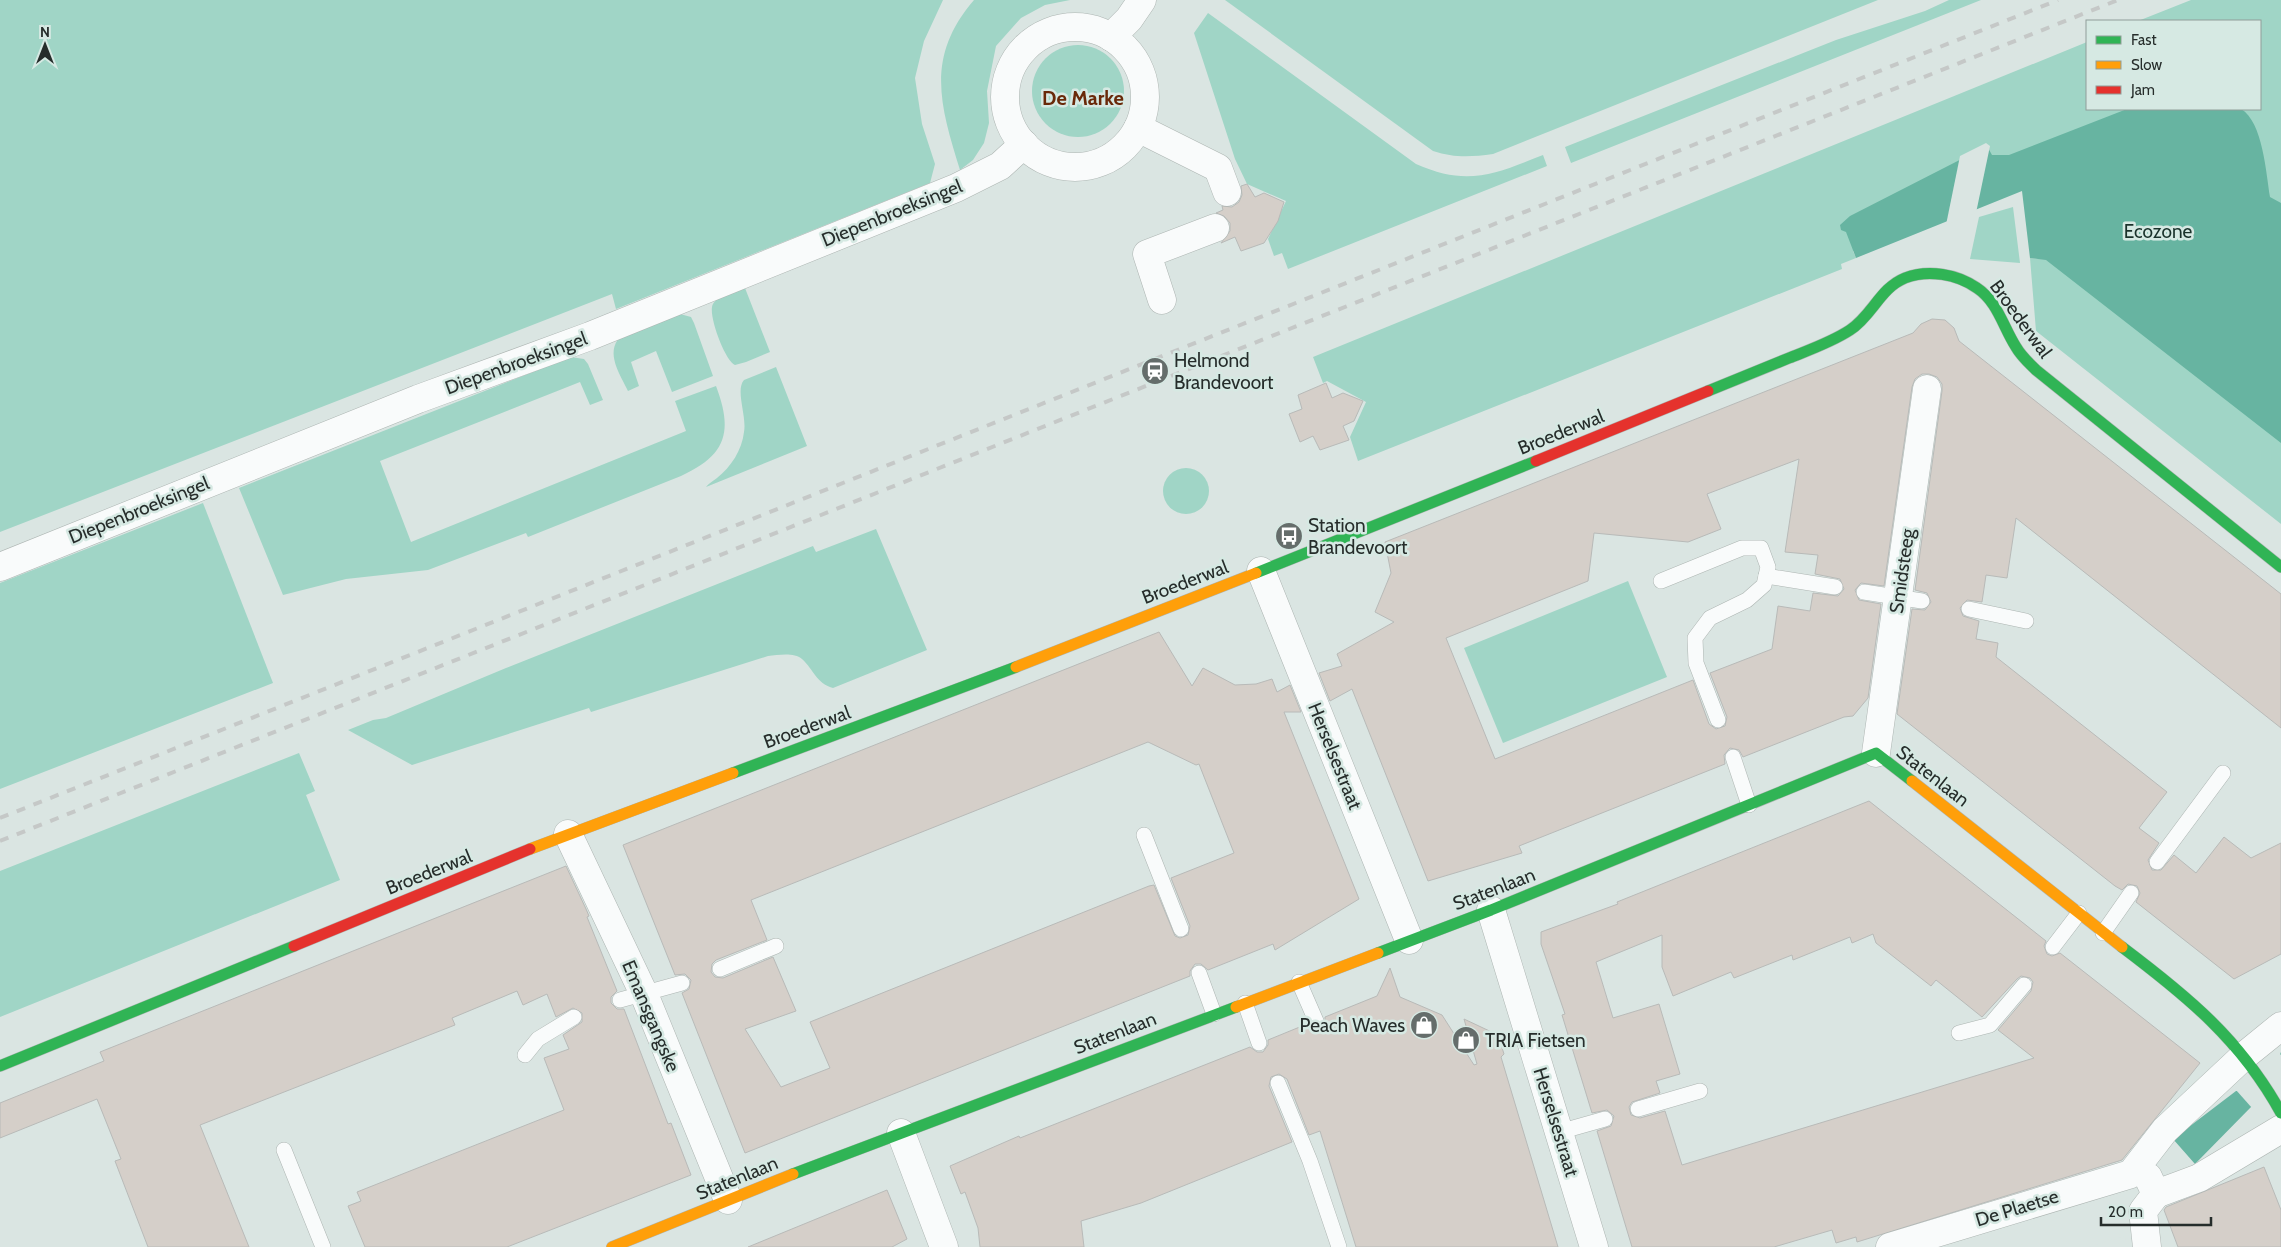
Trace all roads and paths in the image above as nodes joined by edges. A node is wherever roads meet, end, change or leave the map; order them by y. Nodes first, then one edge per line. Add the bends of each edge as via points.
1 (1142, 0) edge
2 (1111, 37) junction
3 (1138, 128) junction
4 (1024, 144) junction
5 (1227, 192) dead end
6 (1215, 228) dead end
7 (1162, 300) dead end
8 (1927, 389) dead end
9 (0, 567) edge
10 (2281, 567) edge
11 (1261, 572) junction
12 (1766, 576) junction
13 (1661, 581) dead end
14 (1835, 587) dead end
15 (1864, 592) dead end
16 (1910, 599) junction
17 (1969, 609) dead end
18 (2026, 622) dead end
19 (1718, 720) dead end
20 (1876, 753) junction
21 (1733, 757) dead end
22 (2223, 773) dead end
23 (1749, 805) junction
24 (568, 834) junction
25 (1144, 835) dead end
26 (2157, 862) dead end
27 (2132, 893) dead end
28 (1490, 910) junction
29 (2078, 913) junction
30 (1181, 928) dead end
31 (2103, 933) junction
32 (1409, 940) junction
33 (776, 946) dead end
34 (2053, 947) dead end
35 (720, 969) dead end
36 (1199, 973) dead end
37 (1300, 982) junction
38 (682, 983) dead end
39 (2024, 985) dead end
40 (632, 997) junction
41 (1245, 1003) junction
42 (1214, 1014) junction
43 (574, 1018) dead end
44 (1316, 1020) dead end
45 (2281, 1026) edge
46 (1959, 1033) dead end
47 (1260, 1043) dead end
48 (524, 1055) dead end
49 (2251, 1064) junction
50 (0, 1066) edge
51 (1278, 1083) dead end
52 (1700, 1091) dead end
53 (1638, 1109) dead end
54 (2281, 1113) edge
55 (1605, 1119) dead end
56 (2281, 1128) edge
57 (1559, 1132) junction
58 (901, 1133) junction
59 (284, 1150) dead end
60 (2141, 1163) junction
61 (2156, 1194) junction
62 (728, 1200) junction
63 (323, 1247) edge
64 (612, 1247) edge
65 (944, 1247) edge
66 (1339, 1247) edge
67 (1594, 1247) edge
68 (1890, 1247) edge
69 (2147, 1247) edge

1 - 2 street
2 - 3 street via 1132,56 1142,75 1145,96
2 - 4 street via 1095,29 1054,30 1033,41 1017,58 1007,78 1005,102 1011,124
3 - 4 street via 1113,155 1097,163 1078,166 1060,165 1042,158
3 - 5 street via 1218,168
4 - 9 street, Diepenbroeksingel via 1000,166 956,188 590,336 418,399
6 - 7 street via 1147,254
8 - 16 street, Smidsteeg
10 - 11 street, Broederwal via 2036,370 2014,345 1996,309 1974,285 1960,277 1921,274 1894,284 1866,317 1850,330 1809,350
11 - 24 street, Broederwal
11 - 32 street, Herselsestraat
12 - 13 lane via 1768,567 1761,548 1742,548
12 - 14 lane
12 - 19 lane via 1764,585 1747,600 1710,618 1694,638 1696,664
15 - 16 lane
16 - 20 street, Smidsteeg
17 - 18 lane
20 - 23 street, Statenlaan
20 - 29 street, Statenlaan
21 - 23 lane
22 - 26 lane
23 - 28 street, Statenlaan
24 - 40 street, Emansgangske
24 - 50 street, Broederwal
25 - 30 lane
27 - 31 lane
28 - 32 street, Statenlaan
28 - 57 street, Herselsestraat
29 - 31 street, Statenlaan
29 - 34 lane
31 - 49 street, Statenlaan via 2207,1016
32 - 37 street, Statenlaan
33 - 35 lane
36 - 42 lane
37 - 41 street, Statenlaan
37 - 44 lane
38 - 40 lane
39 - 46 lane via 1990,1025
40 - 62 street, Emansgangske
41 - 42 street, Statenlaan
41 - 47 lane
42 - 58 street, Statenlaan
43 - 48 lane via 538,1039
45 - 49 street, De Plaetse
49 - 54 street, Statenlaan via 2271,1091
49 - 60 street, De Plaetse via 2165,1130
51 - 66 lane via 1310,1161
52 - 53 lane
55 - 57 lane
56 - 61 street via 2199,1178
57 - 67 street, Herselsestraat
58 - 62 street, Statenlaan
58 - 65 street
59 - 63 lane
60 - 61 street
60 - 68 street, De Plaetse via 2132,1174
61 - 69 street via 2143,1211
62 - 64 street, Statenlaan

